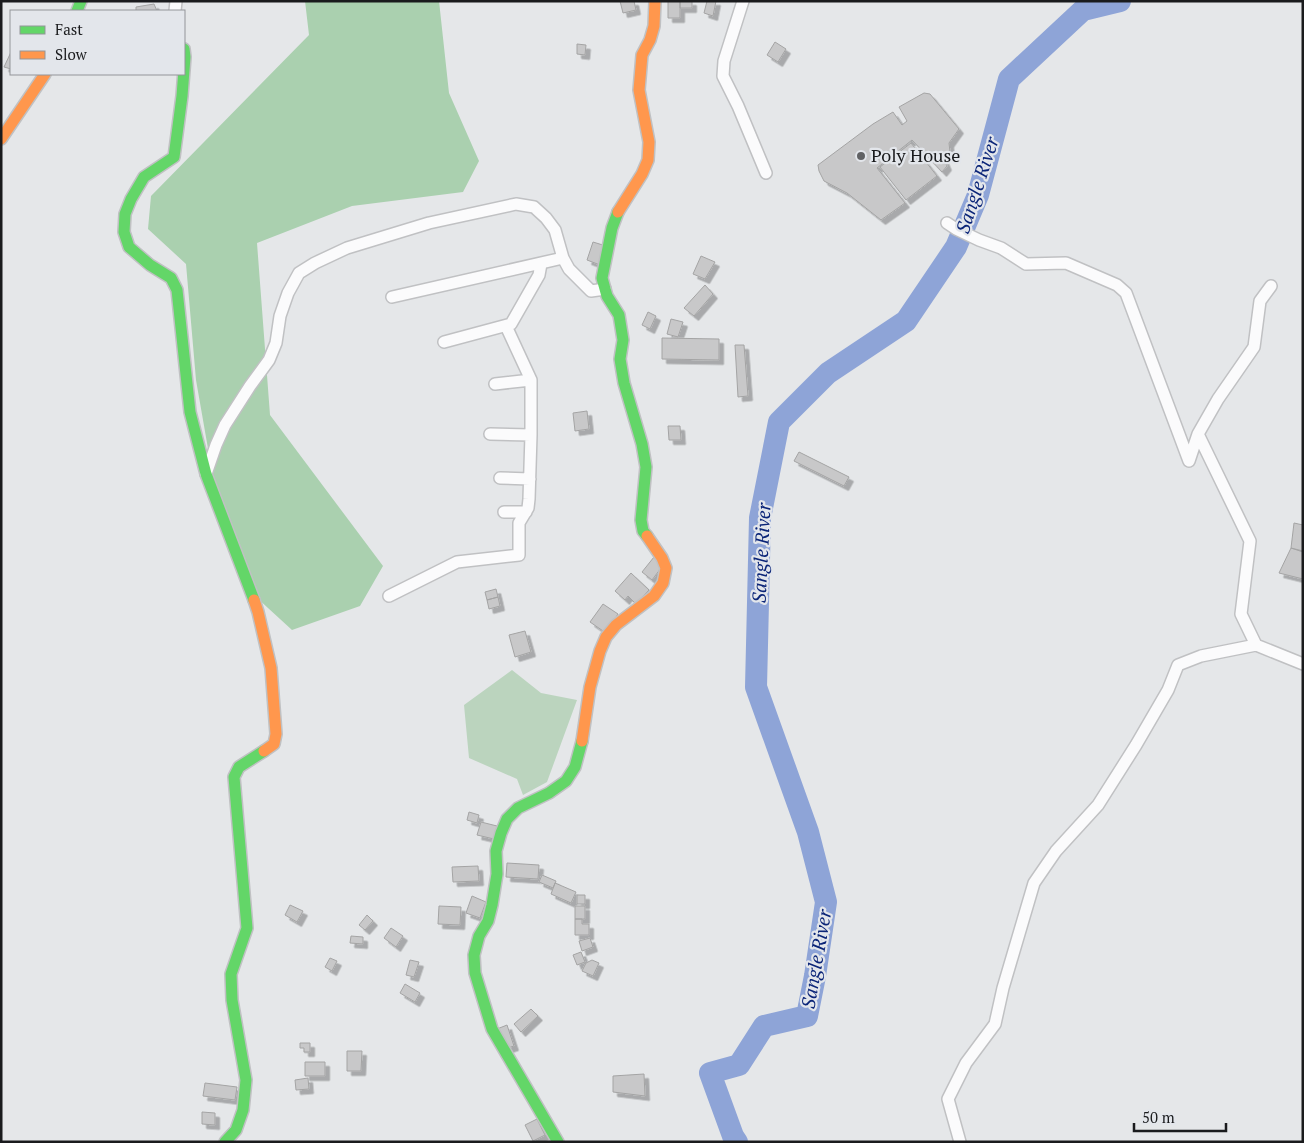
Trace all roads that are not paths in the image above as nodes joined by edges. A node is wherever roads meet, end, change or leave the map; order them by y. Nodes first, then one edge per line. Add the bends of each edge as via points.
1 (655, 1) edge
2 (743, 1) edge
3 (44, 75) edge
4 (184, 75) edge
5 (1, 139) edge
6 (766, 173) dead end
7 (951, 226) dead end
8 (563, 258) junction
9 (541, 264) junction
10 (1271, 286) dead end
11 (605, 289) junction
12 (392, 297) dead end
13 (506, 326) junction
14 (444, 342) dead end
15 (531, 380) junction
16 (495, 384) dead end
17 (490, 434) dead end
18 (1198, 434) junction
19 (531, 435) junction
20 (206, 474) junction
21 (500, 478) dead end
22 (530, 478) junction
23 (504, 512) dead end
24 (526, 512) junction
25 (390, 596) dead end
26 (1256, 645) junction
27 (1303, 664) edge
28 (225, 1142) edge
29 (558, 1142) edge
30 (960, 1142) edge

1 - 11 street via 654,26 642,55 639,90 650,142 648,160 616,216 602,278
2 - 6 street via 724,61 723,76
3 - 5 street
4 - 20 street via 174,157 144,177 125,214 124,232 129,247 171,278 177,290 190,412
7 - 18 street via 1001,248 1026,264 1066,263 1117,284 1126,293 1189,461
8 - 9 street
8 - 11 street via 569,269 591,291
8 - 20 street via 554,230 546,218 534,207 516,204 429,222 347,248 315,263 299,273 288,292 269,360 226,425
9 - 12 street
9 - 13 street via 539,275 511,324
10 - 18 street via 1260,301 1254,347
11 - 29 street via 619,315 624,383 646,466 643,530 666,568 663,583 654,596 616,625 606,637 590,687 582,744 566,781 518,808 507,819 496,851 492,906 474,955 475,973 492,1029
13 - 14 street
13 - 15 street
15 - 16 street
15 - 19 street
17 - 19 street
18 - 26 street via 1250,541 1240,614
19 - 22 street
20 - 28 street via 258,612 271,668 276,734 274,744 239,767 234,777 247,928 231,974 232,1000 246,1080 243,1110 236,1130
21 - 22 street
22 - 24 street
23 - 24 street
24 - 25 street via 519,523 519,555 457,562
26 - 27 street
26 - 30 street via 1201,656 1178,665 1168,690 1098,805 1056,851 1034,883 995,1024 966,1063 948,1099

